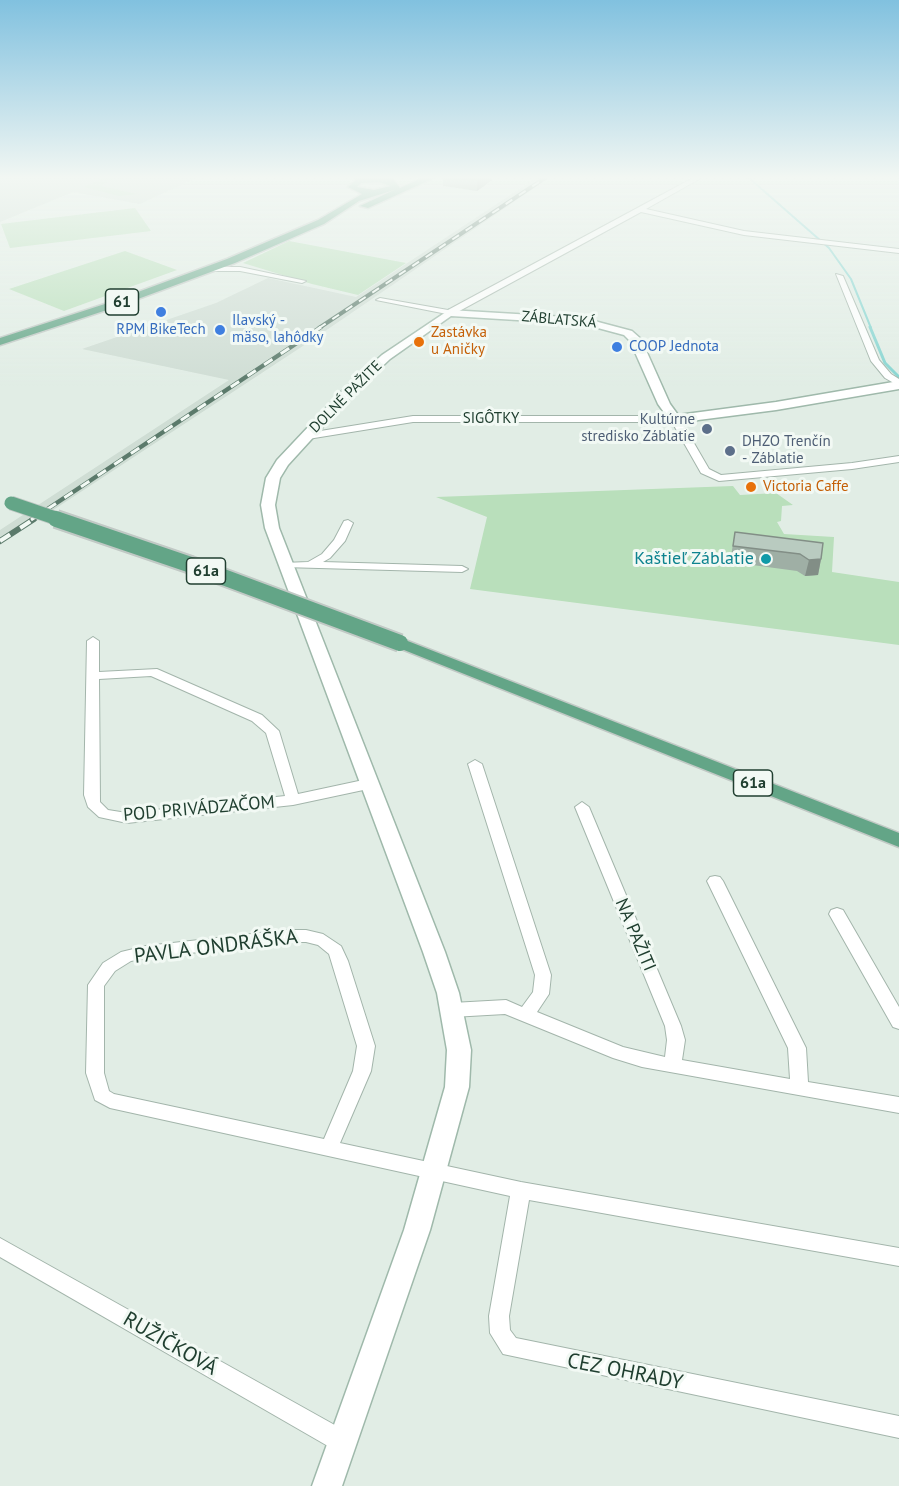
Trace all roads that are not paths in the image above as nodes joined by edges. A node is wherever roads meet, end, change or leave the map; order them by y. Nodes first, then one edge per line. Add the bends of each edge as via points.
1 (263, 247) edge
2 (568, 247) edge
3 (868, 247) edge
4 (899, 251) edge
5 (231, 261) junction
6 (208, 269) junction
7 (240, 269) junction
8 (838, 276) dead end
9 (302, 282) dead end
10 (380, 300) dead end
11 (449, 313) junction
12 (0, 342) edge
13 (899, 384) edge
14 (675, 419) junction
15 (308, 436) junction
16 (899, 459) edge
17 (4, 502) edge
18 (348, 523) dead end
19 (287, 565) junction
20 (311, 565) junction
21 (462, 569) dead end
22 (93, 641) dead end
23 (92, 676) junction
24 (475, 764) dead end
25 (368, 784) junction
26 (293, 800) junction
27 (582, 807) dead end
28 (899, 840) edge
29 (715, 881) dead end
30 (837, 914) dead end
31 (452, 1010) junction
32 (526, 1014) junction
33 (899, 1022) edge
34 (673, 1065) junction
35 (799, 1088) junction
36 (899, 1105) edge
37 (329, 1148) junction
38 (434, 1171) junction
39 (521, 1190) junction
40 (0, 1247) edge
41 (899, 1257) edge
42 (899, 1427) edge
43 (341, 1441) junction
44 (327, 1486) edge

1 - 5 main road, 61
2 - 11 street, DOLNÉ PAŽITE
3 - 4 street
5 - 6 main road, 61
5 - 7 street
6 - 7 street
6 - 12 main road, 61
7 - 9 street
8 - 13 street via 875,361
10 - 11 street, ZÁBLATSKÁ
11 - 14 street, ZÁBLATSKÁ via 583,321 628,333 635,339 664,404
11 - 15 street, DOLNÉ PAŽITE via 386,357
13 - 14 street
14 - 15 street, SIGÔTKY via 413,419
14 - 16 street via 705,471 719,478
15 - 19 street, DOLNÉ PAŽITE via 277,470 268,497 269,517
17 - 28 main road, 61a, bridge via 191,565 400,643
18 - 20 street via 326,556
19 - 20 street
19 - 25 street, DOLNÉ PAŽITE
20 - 21 street
22 - 23 street, POD PRIVÁDZAČOM
23 - 26 street, POD PRIVÁDZAČOM via 153,672 258,718 272,731
23 - 26 street, POD PRIVÁDZAČOM via 91,795 93,804 104,814 127,818
24 - 32 street via 543,975 541,994
25 - 26 street, POD PRIVÁDZAČOM
25 - 31 street, DOLNÉ PAŽITE via 434,952
27 - 34 street, NA PAŽITI via 673,1026
29 - 35 street via 797,1048
30 - 33 street
31 - 32 street via 497,1006
31 - 38 street, DOLNÉ PAŽITE via 459,1050 457,1087
32 - 34 street via 619,1053
34 - 35 street
35 - 36 street
37 - 37 street, PAVLA ONDRÁŠKA via 362,1071 366,1046 340,961 323,939 287,936 146,952 127,956 108,967 96,985 95,1073 101,1095 124,1105
37 - 38 street, PAVLA ONDRÁŠKA
38 - 39 street
38 - 43 street, DOLNÉ PAŽITE via 417,1230
39 - 41 street
39 - 42 street, CEZ OHRADY via 499,1316 500,1333 510,1347
40 - 43 street, RUŽIČKOVÁ
43 - 44 street, DOLNÉ PAŽITE

